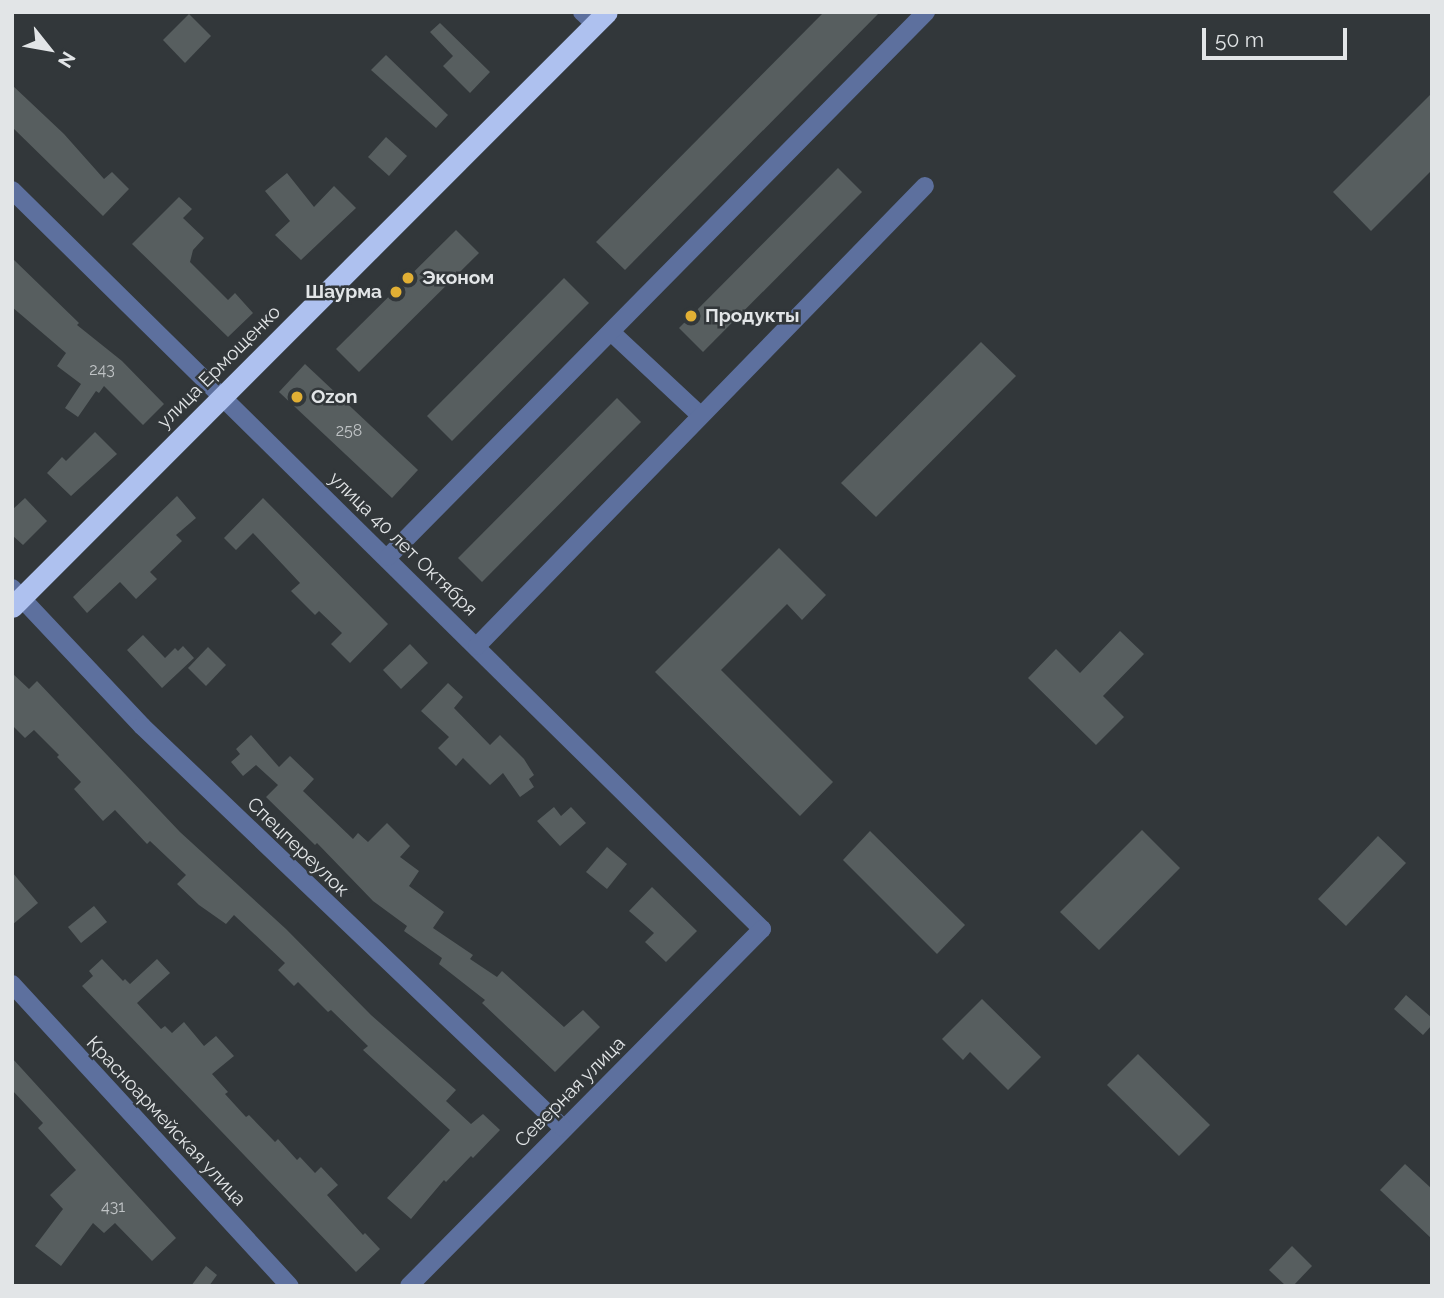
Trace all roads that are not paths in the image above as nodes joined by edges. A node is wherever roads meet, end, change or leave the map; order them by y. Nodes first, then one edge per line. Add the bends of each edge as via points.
1 (926, 12) edge
2 (595, 16) edge
3 (925, 186) dead end
4 (12, 190) edge
5 (611, 332) junction
6 (222, 396) junction
7 (699, 414) junction
8 (388, 557) junction
9 (15, 598) edge
10 (477, 646) junction
11 (762, 929) joint
12 (12, 984) edge
13 (563, 1128) junction
14 (290, 1286) edge
15 (409, 1286) edge

1 - 5 street
2 - 6 highway, улица Ермощенко
3 - 7 street
4 - 6 street, улица 40 лет Октября
5 - 7 street
5 - 8 street
6 - 8 street, улица 40 лет Октября
6 - 9 highway, улица Ермощенко
7 - 10 street
8 - 10 street, улица 40 лет Октября
9 - 13 street, Спецпереулок via 142,726
10 - 11 street, улица 40 лет Октября
11 - 13 street, Северная улица
12 - 14 street, Красноармейская улица
13 - 15 street, Северная улица

